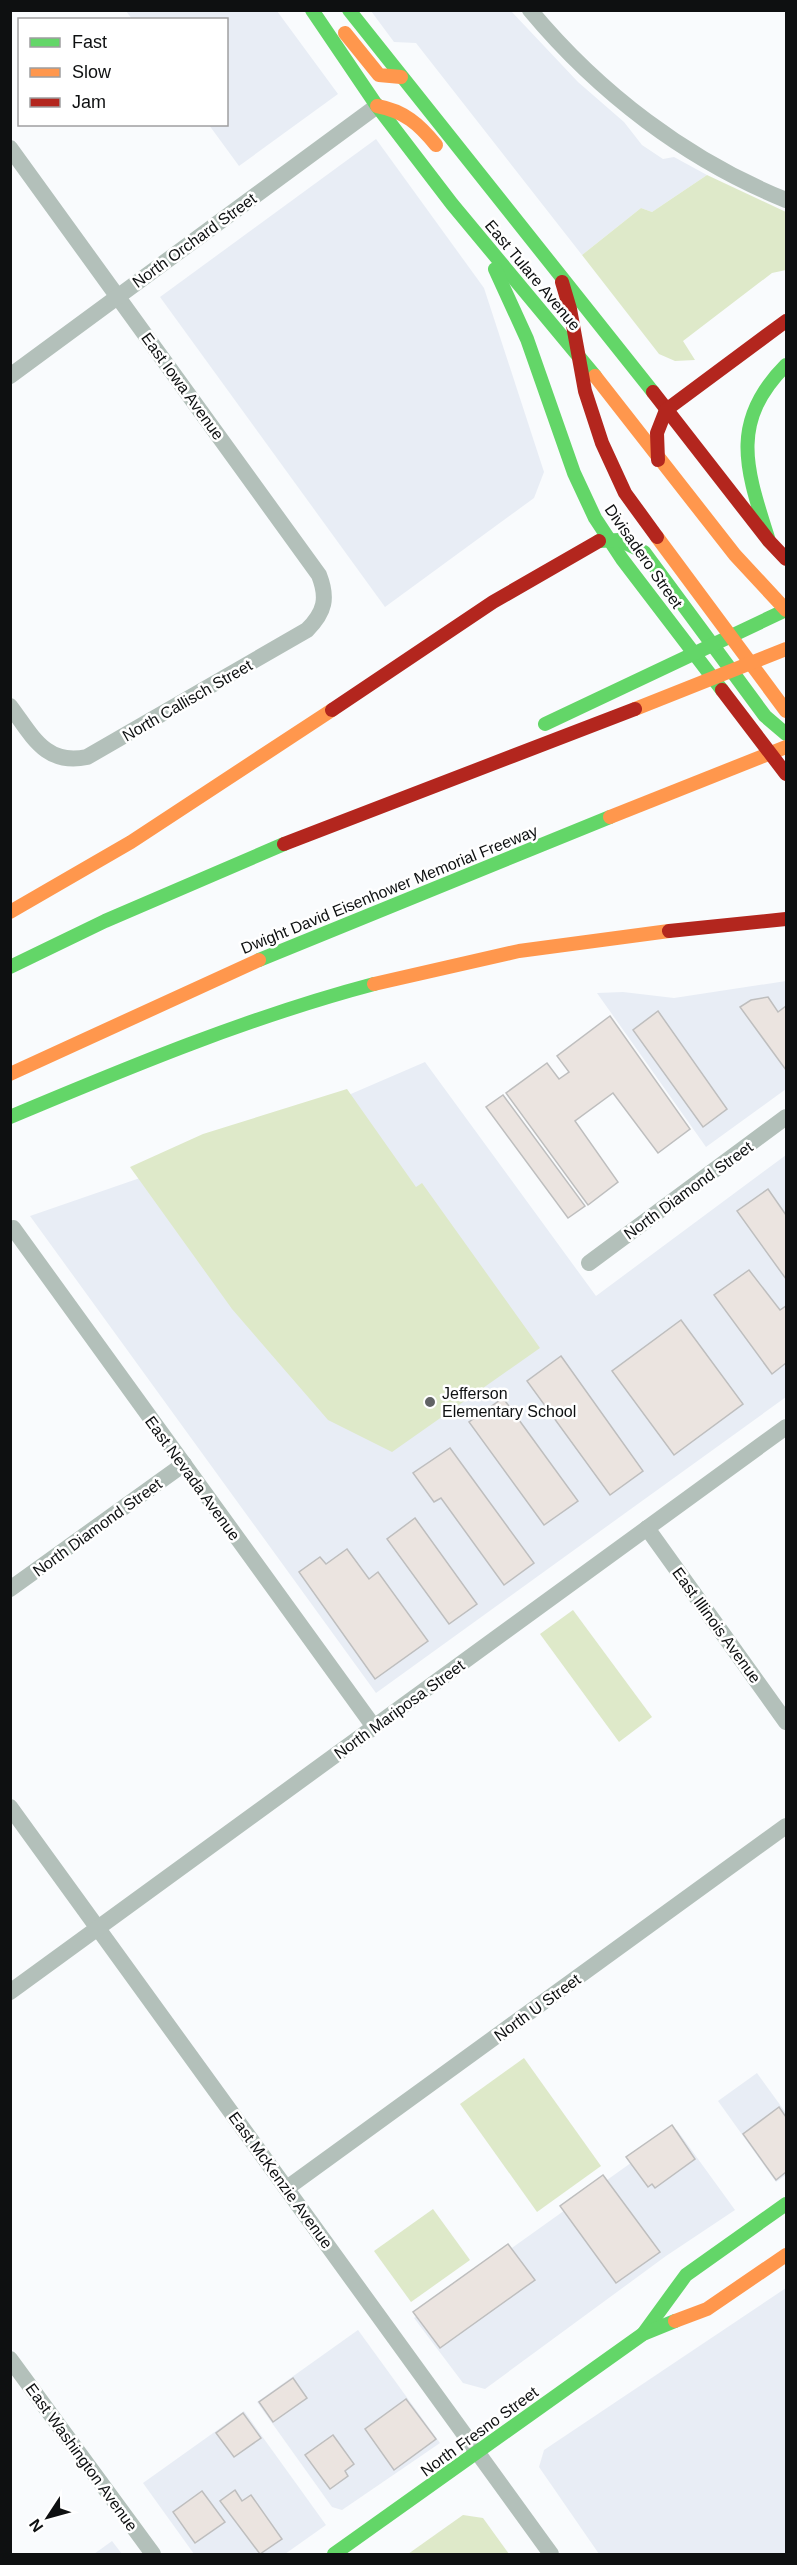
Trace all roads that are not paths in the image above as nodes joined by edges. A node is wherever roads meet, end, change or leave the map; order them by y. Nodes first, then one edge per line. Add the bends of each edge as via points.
1 (312, 10) edge
2 (322, 10) edge
3 (349, 10) edge
4 (530, 10) edge
5 (402, 77) junction
6 (377, 106) junction
7 (10, 148) edge
8 (492, 188) junction
9 (786, 200) edge
10 (477, 233) junction
11 (554, 264) junction
12 (118, 295) junction
13 (786, 321) edge
14 (577, 353) junction
15 (786, 365) edge
16 (10, 376) edge
17 (666, 410) junction
18 (658, 459) junction
19 (608, 538) junction
20 (769, 541) junction
21 (786, 559) edge
22 (786, 610) edge
23 (307, 630) joint
24 (786, 649) edge
25 (10, 706) edge
26 (786, 711) edge
27 (530, 731) dead end
28 (786, 734) edge
29 (498, 746) dead end
30 (786, 747) edge
31 (786, 774) edge
32 (338, 822) junction
33 (10, 912) edge
34 (786, 919) edge
35 (10, 967) edge
36 (10, 1074) edge
37 (786, 1117) edge
38 (10, 1118) edge
39 (12, 1229) edge
40 (589, 1263) dead end
41 (786, 1427) edge
42 (184, 1464) junction
43 (647, 1528) junction
44 (10, 1589) edge
45 (786, 1722) edge
46 (374, 1727) junction
47 (10, 1807) edge
48 (786, 1826) edge
49 (98, 1928) junction
50 (10, 1992) edge
51 (287, 2188) junction
52 (786, 2204) edge
53 (786, 2255) edge
54 (643, 2334) junction
55 (10, 2359) edge
56 (479, 2452) junction
57 (153, 2554) edge
58 (334, 2554) edge
59 (551, 2554) edge

1 - 6 main road, East Tulare Avenue
2 - 5 main road via 336,21 379,75
3 - 5 main road, East Tulare Avenue
4 - 9 street via 567,53 646,121 723,171
5 - 8 main road, East Tulare Avenue
6 - 8 main road via 398,109 415,120 446,158
6 - 10 main road, East Tulare Avenue
6 - 12 street, North Orchard Street
7 - 12 street, East Iowa Avenue
8 - 11 main road, East Tulare Avenue
10 - 14 main road, East Tulare Avenue
10 - 19 main road, Divisadero Street via 527,339 583,496
11 - 14 main road, Divisadero Street via 569,301
11 - 17 main road, East Tulare Avenue
12 - 16 street, North Orchard Street
12 - 23 street, East Iowa Avenue via 319,575 326,592 324,608
13 - 17 main road
14 - 18 main road, East Tulare Avenue
14 - 26 main road, Divisadero Street via 590,413 625,493
15 - 20 main road via 757,401 748,429 747,463
17 - 18 main road via 657,433
17 - 20 main road, East Tulare Avenue
18 - 22 main road, East Tulare Avenue via 735,555
19 - 28 main road via 636,546 765,716
19 - 31 main road, Divisadero Street
19 - 33 main road via 592,543 482,609 187,807
20 - 21 main road, East Tulare Avenue
22 - 27 main road
23 - 25 street, North Callisch Street via 87,757 63,760 36,742
24 - 32 main road
29 - 32 main road
30 - 36 main road, Dwight David Eisenhower Memorial Freeway via 372,912 139,1011
32 - 35 main road via 189,884
34 - 38 main road via 587,941 407,975 243,1026
37 - 40 street, North Diamond Street
39 - 42 street, East Nevada Avenue
41 - 43 street, North Mariposa Street
42 - 44 street, North Diamond Street
42 - 46 street, East Nevada Avenue
43 - 45 street, East Illinois Avenue
43 - 46 street, North Mariposa Street
46 - 49 street, North Mariposa Street
47 - 49 street, East McKenzie Avenue
48 - 51 street, North U Street
49 - 50 street, North Mariposa Street
49 - 51 street, East McKenzie Avenue
51 - 56 street, East McKenzie Avenue
52 - 54 main road, North Fresno Street via 686,2275
53 - 54 main road, North Fresno Street via 707,2309
54 - 56 main road, North Fresno Street
55 - 57 street, East Washington Avenue
56 - 58 main road, North Fresno Street
56 - 59 street, East McKenzie Avenue

